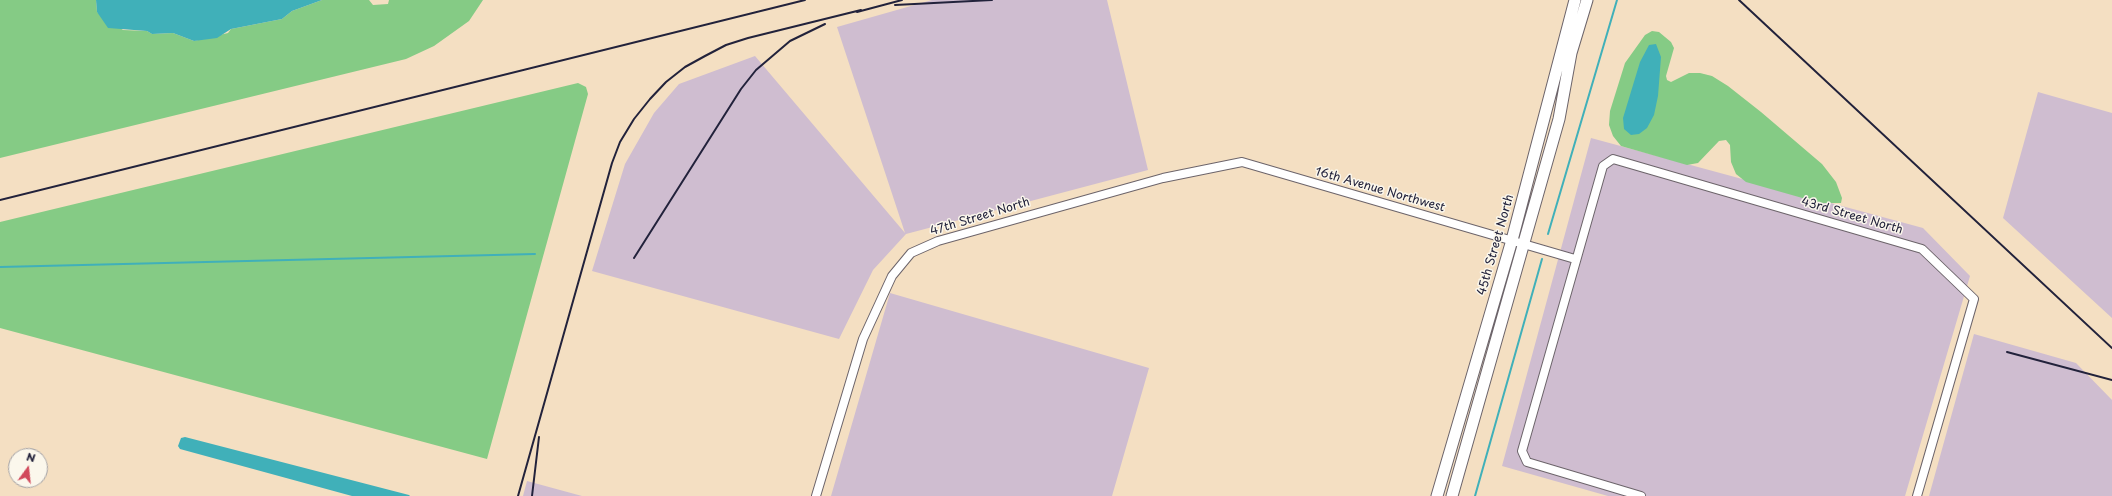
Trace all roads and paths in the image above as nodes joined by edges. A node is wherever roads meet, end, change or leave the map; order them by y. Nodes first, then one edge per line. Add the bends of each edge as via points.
1 (1575, 0) edge
2 (1587, 0) edge
3 (1242, 162) joint
4 (1512, 240) junction
5 (1524, 244) junction
6 (1575, 259) junction
7 (816, 496) edge
8 (1437, 496) edge
9 (1452, 496) edge
10 (1641, 496) edge
11 (1917, 496) edge

1 - 4 main road, 45th Street North
2 - 5 main road via 1571,54 1559,119
3 - 4 street, 16th Avenue Northwest
3 - 7 street, 47th Street North via 1163,178 938,240 911,253 892,276 863,339
4 - 5 street, 16th Avenue Northwest
4 - 8 main road, 45th Street North
5 - 6 street, 16th Avenue Northwest
5 - 9 main road
6 - 10 street via 1522,451 1527,462
6 - 11 street, 43rd Street North via 1603,166 1613,159 1922,248 1974,299

